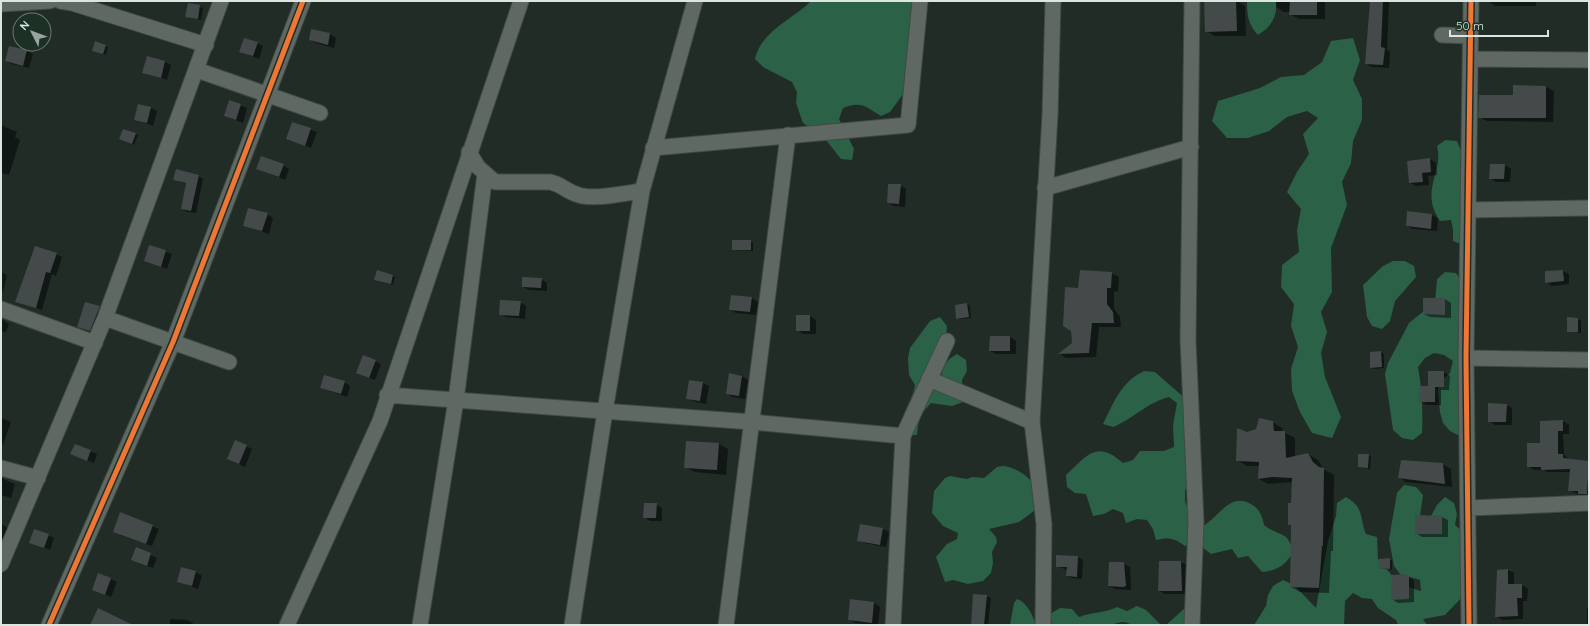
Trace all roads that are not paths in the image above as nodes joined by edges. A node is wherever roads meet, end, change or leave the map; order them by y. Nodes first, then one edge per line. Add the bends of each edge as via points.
1 (50, 1) edge
2 (60, 1) edge
3 (221, 1) edge
4 (303, 1) edge
5 (521, 1) edge
6 (695, 1) edge
7 (920, 1) edge
8 (1052, 1) edge
9 (1192, 1) edge
10 (1471, 1) edge
11 (1, 4) edge
12 (1442, 35) dead end
13 (1470, 36) junction
14 (206, 45) junction
15 (1470, 59) junction
16 (1589, 60) edge
17 (197, 70) junction
18 (268, 94) junction
19 (320, 113) dead end
20 (788, 135) junction
21 (1191, 147) junction
22 (653, 148) junction
23 (469, 152) junction
24 (485, 174) junction
25 (1046, 188) junction
26 (642, 191) junction
27 (1589, 208) edge
28 (1468, 210) junction
29 (1, 309) edge
30 (105, 318) junction
31 (948, 341) dead end
32 (173, 342) junction
33 (95, 343) junction
34 (1466, 358) junction
35 (1589, 360) edge
36 (229, 362) dead end
37 (929, 379) junction
38 (387, 395) junction
39 (456, 400) junction
40 (605, 411) junction
41 (752, 422) junction
42 (1032, 422) junction
43 (903, 436) junction
44 (1, 468) edge
45 (38, 478) junction
46 (1589, 503) edge
47 (1469, 508) junction
48 (1, 564) edge
49 (49, 625) edge
50 (287, 625) edge
51 (420, 625) edge
52 (572, 625) edge
53 (726, 625) edge
54 (893, 625) edge
55 (1043, 625) edge
56 (1192, 625) edge
57 (1469, 625) edge

1 - 11 street
2 - 14 street
3 - 14 street
4 - 18 street
5 - 23 street
6 - 22 street
7 - 20 street via 908,125
8 - 25 street
9 - 21 street
10 - 13 street
12 - 13 street
13 - 15 street
14 - 17 street
15 - 16 street
15 - 28 street
17 - 18 street
17 - 30 street
18 - 19 street
18 - 32 street
20 - 22 street
20 - 41 street
21 - 25 street
21 - 56 street via 1188,340 1196,522
22 - 26 street
23 - 24 street
23 - 38 street
24 - 26 street via 495,182 502,183 550,182 559,184 575,194 590,197
24 - 39 street
25 - 42 street
26 - 40 street
27 - 28 street
28 - 34 street
29 - 33 street
30 - 32 street
30 - 33 street
31 - 37 street
32 - 36 street
32 - 49 street
33 - 45 street
34 - 35 street
34 - 47 street
37 - 42 street
37 - 43 street
38 - 39 street
38 - 50 street via 380,421
39 - 40 street
39 - 51 street
40 - 41 street
40 - 52 street
41 - 43 street
41 - 53 street
42 - 55 street via 1044,524
43 - 54 street
44 - 45 street
45 - 48 street
46 - 47 street
47 - 57 street

